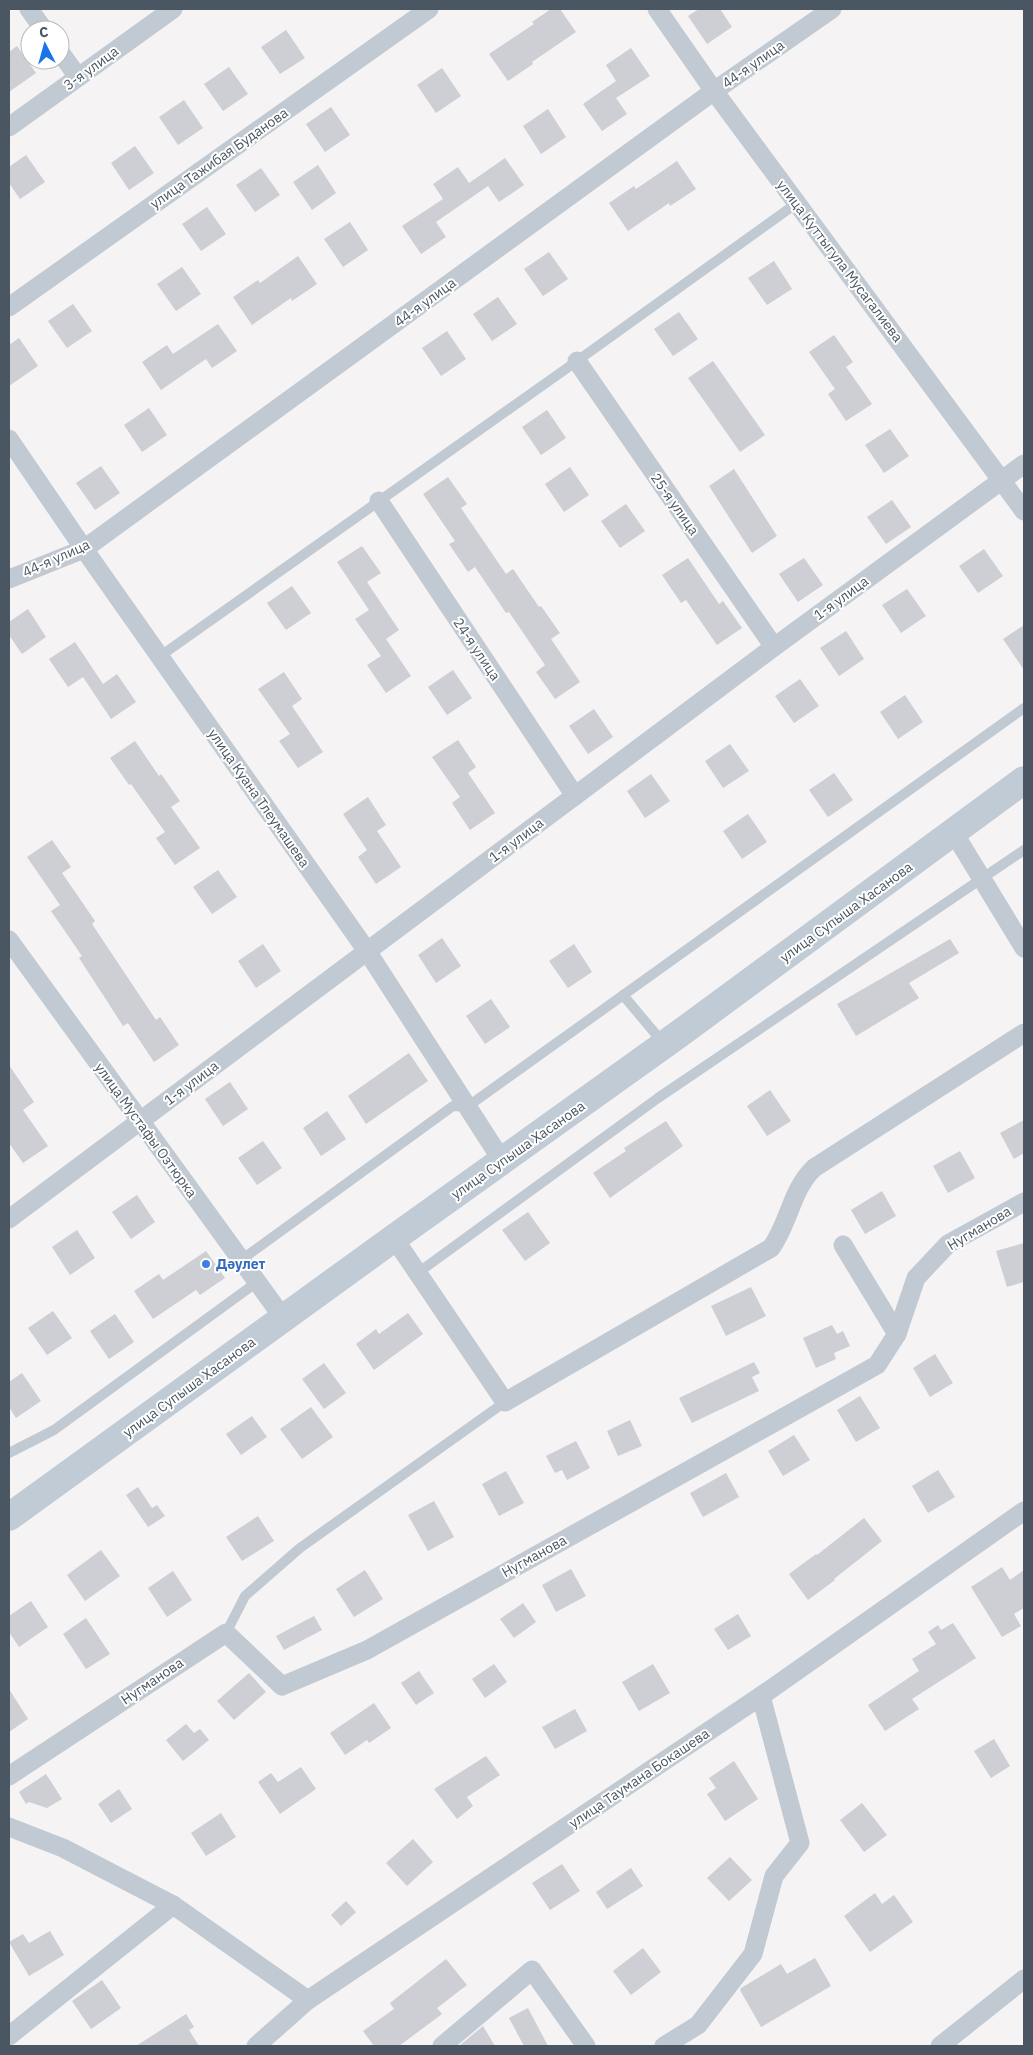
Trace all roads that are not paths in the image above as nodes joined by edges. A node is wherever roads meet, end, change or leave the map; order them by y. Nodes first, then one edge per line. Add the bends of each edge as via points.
1 (28, 9) edge
2 (173, 9) edge
3 (429, 9) edge
4 (657, 9) edge
5 (832, 9) edge
6 (36, 20) edge
7 (70, 66) edge
8 (78, 77) junction
9 (714, 91) junction
10 (9, 127) edge
11 (797, 203) junction
12 (9, 307) edge
13 (577, 362) junction
14 (9, 439) edge
15 (1024, 464) edge
16 (1002, 480) junction
17 (379, 501) junction
18 (1024, 511) edge
19 (84, 550) junction
20 (9, 579) edge
21 (774, 647) junction
22 (159, 657) junction
23 (1024, 708) edge
24 (1024, 780) edge
25 (576, 796) junction
26 (954, 833) junction
27 (1024, 850) edge
28 (982, 880) junction
29 (9, 940) edge
30 (1024, 948) edge
31 (367, 951) junction
32 (623, 995) junction
33 (1024, 1034) edge
34 (664, 1045) junction
35 (467, 1107) junction
36 (140, 1121) junction
37 (503, 1162) junction
38 (1024, 1202) edge
39 (9, 1219) edge
40 (394, 1238) junction
41 (843, 1245) dead end
42 (241, 1260) junction
43 (419, 1272) junction
44 (257, 1282) junction
45 (284, 1319) junction
46 (898, 1334) junction
47 (505, 1402) junction
48 (9, 1453) edge
49 (1023, 1514) edge
50 (9, 1517) edge
51 (226, 1633) junction
52 (760, 1696) junction
53 (9, 1776) edge
54 (9, 1827) edge
55 (173, 1905) junction
56 (1024, 1979) edge
57 (308, 2000) junction
58 (9, 2036) edge
59 (257, 2046) edge
60 (442, 2046) edge
61 (586, 2046) edge
62 (664, 2046) edge
63 (940, 2046) edge

1 - 6 street
2 - 8 street, 3-я улица
3 - 12 street, улица Тажибая Буданова
4 - 9 street, улица Куттыгула Мусагалиева
5 - 9 street, 44-я улица
7 - 8 street
8 - 10 street, 3-я улица
9 - 11 street, улица Куттыгула Мусагалиева
9 - 19 street, 44-я улица
11 - 13 lane
11 - 16 street, улица Куттыгула Мусагалиева
13 - 17 lane
13 - 21 street, 25-я улица
14 - 19 street, улица Куана Тлеумашева
15 - 16 street, 1-я улица
16 - 18 street, улица Куттыгула Мусагалиева
16 - 21 street, 1-я улица
17 - 22 lane
17 - 25 street, 24-я улица
19 - 20 street, 44-я улица
19 - 22 street, улица Куана Тлеумашева
21 - 25 street, 1-я улица
22 - 31 street, улица Куана Тлеумашева
23 - 32 lane
24 - 26 street, улица Супыша Хасанова
25 - 31 street, 1-я улица
26 - 28 street
26 - 34 street, улица Супыша Хасанова
27 - 28 lane
28 - 30 street
28 - 43 lane via 658,1098
29 - 36 street, улица Мустафы Озтюрка
31 - 35 street, улица Куана Тлеумашева
31 - 36 street, 1-я улица
32 - 34 lane
32 - 35 lane
33 - 47 street via 814,1168 805,1176 771,1248
34 - 37 street, улица Супыша Хасанова
35 - 37 street, улица Куана Тлеумашева
35 - 42 lane via 453,1106
36 - 39 street, 1-я улица
36 - 42 street, улица Мустафы Озтюрка
37 - 40 street, улица Супыша Хасанова
38 - 46 street, Нугманова via 948,1244 916,1278
40 - 43 street
40 - 45 street, улица Супыша Хасанова
41 - 46 street
42 - 44 street, улица Мустафы Озтюрка
43 - 47 street
44 - 45 street, улица Мустафы Озтюрка
44 - 48 lane via 54,1430
45 - 50 street, улица Супыша Хасанова
46 - 51 street, Нугманова via 877,1365 367,1650 282,1686
47 - 51 lane via 300,1548 245,1596
49 - 52 street, улица Таумана Бокашева
51 - 53 street, Нугманова
52 - 57 street, улица Таумана Бокашева
52 - 62 street via 800,1842 774,1876 753,1954 698,2025
54 - 55 street via 63,1848
55 - 57 street
55 - 58 street
56 - 63 street
57 - 59 street, улица Таумана Бокашева
60 - 61 street via 532,1970

